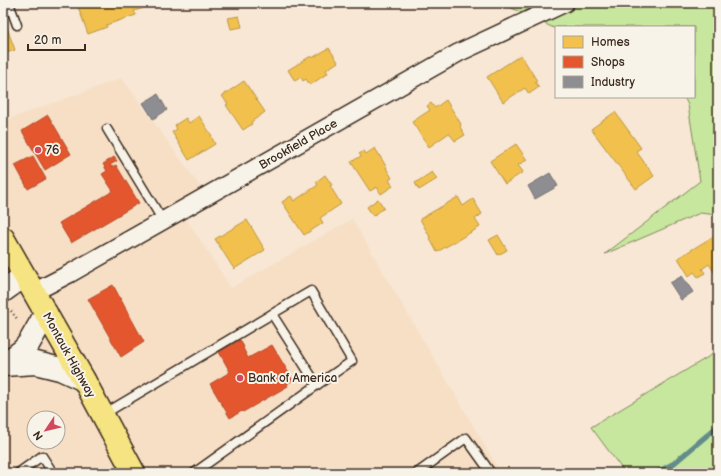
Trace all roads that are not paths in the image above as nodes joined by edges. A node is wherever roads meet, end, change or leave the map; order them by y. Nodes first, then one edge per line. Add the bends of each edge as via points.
1 (9, 3) edge
2 (565, 3) edge
3 (17, 25) dead end
4 (107, 129) dead end
5 (163, 220) junction
6 (3, 238) edge
7 (29, 284) junction
8 (3, 291) edge
9 (46, 313) junction
10 (272, 314) junction
11 (3, 364) edge
12 (84, 380) junction
13 (317, 385) junction
14 (103, 415) junction
15 (419, 472) edge
16 (18, 473) edge
17 (53, 473) edge
18 (134, 473) edge
19 (194, 473) edge
20 (491, 473) edge

1 - 3 lane
2 - 5 street, Brookfield Place via 458,53
4 - 5 lane
5 - 7 street, Brookfield Place via 69,274
6 - 7 main road, Montauk Highway
7 - 8 main road
7 - 9 main road, Montauk Highway
9 - 11 main road via 29,343
9 - 12 main road, Montauk Highway
10 - 13 lane
10 - 13 lane via 311,291 352,361
10 - 14 lane
11 - 12 main road via 36,363 60,369
12 - 14 main road, Montauk Highway
13 - 19 lane
14 - 18 main road, Montauk Highway
15 - 20 lane via 466,438
16 - 17 lane via 42,456

